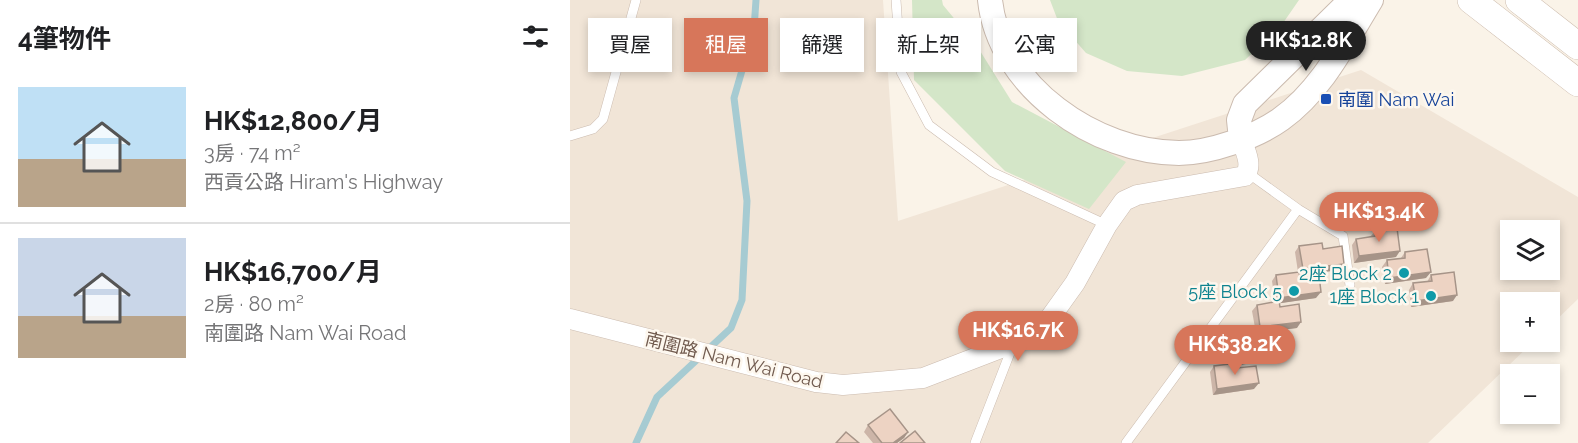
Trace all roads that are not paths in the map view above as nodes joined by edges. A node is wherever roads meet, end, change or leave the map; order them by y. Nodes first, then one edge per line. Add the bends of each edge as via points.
1 (636, 0) edge
2 (896, 0) edge
3 (990, 0) edge
4 (1351, 0) edge
5 (1371, 0) edge
6 (1471, 0) edge
7 (1519, 0) edge
8 (1578, 46) edge
9 (1578, 83) edge
10 (570, 136) edge
11 (1241, 139) junction
12 (1248, 173) junction
13 (1298, 209) junction
14 (1107, 225) junction
15 (1350, 285) dead end
16 (570, 319) edge
17 (1014, 343) junction
18 (975, 443) edge
19 (1126, 443) edge

1 - 10 lane via 603,119 593,129
2 - 14 lane via 901,72 929,125 992,172
3 - 11 street via 1000,38 1030,84 1061,112 1094,133 1163,153 1194,152
4 - 11 street via 1245,104 1239,120
5 - 11 street via 1314,88 1280,120
6 - 9 main road
7 - 8 main road
11 - 12 street
12 - 13 lane
12 - 14 street, 南圍路 Nam Wai Road via 1137,195 1124,201
13 - 15 lane via 1343,236
13 - 19 lane
14 - 17 street, 南圍路 Nam Wai Road via 1075,283 1045,325
16 - 17 street, 南圍路 Nam Wai Road via 816,382 843,385 923,378
17 - 18 lane

